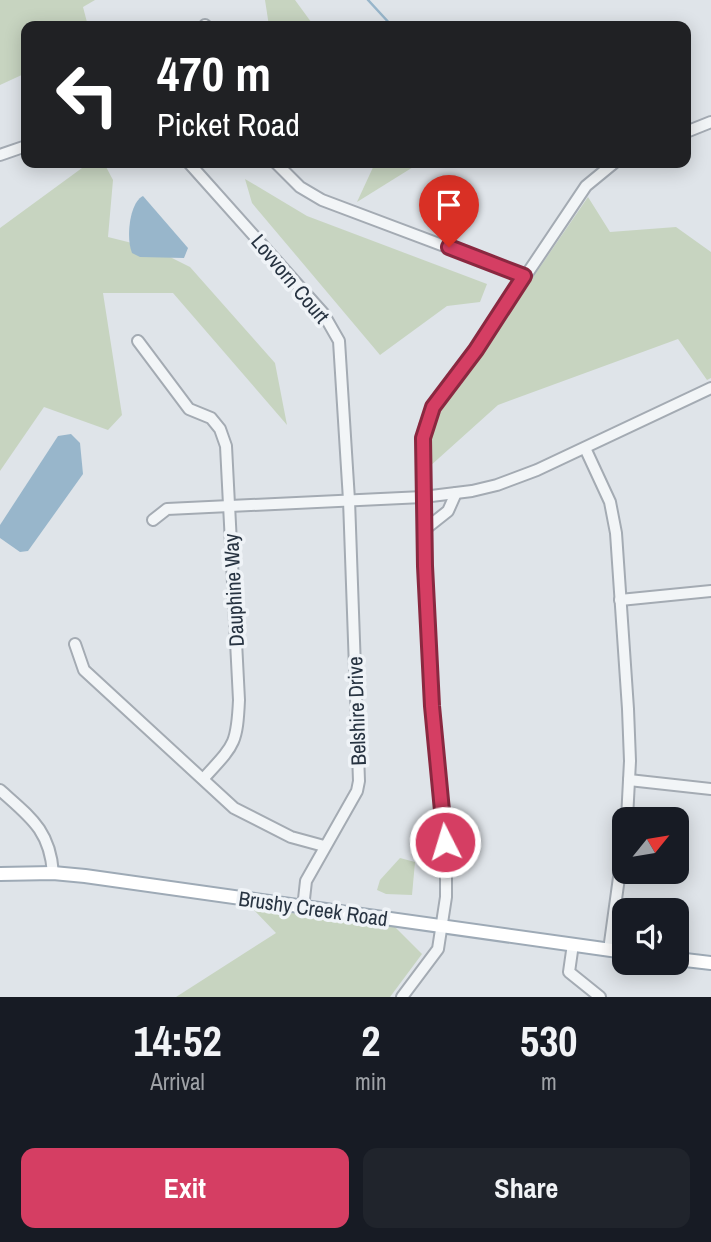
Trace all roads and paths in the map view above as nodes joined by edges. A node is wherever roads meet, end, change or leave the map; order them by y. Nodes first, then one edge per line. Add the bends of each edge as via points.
1 (711, 122) edge
2 (691, 130) edge
3 (21, 148) edge
4 (0, 155) edge
5 (193, 168) edge
6 (281, 168) edge
7 (608, 168) edge
8 (524, 276) junction
9 (138, 341) dead end
10 (711, 388) edge
11 (585, 448) junction
12 (456, 493) junction
13 (423, 497) junction
14 (349, 500) junction
15 (229, 506) junction
16 (153, 520) dead end
17 (424, 530) junction
18 (711, 592) edge
19 (620, 600) junction
20 (75, 643) dead end
21 (204, 778) junction
22 (629, 780) junction
23 (711, 789) edge
24 (0, 790) edge
25 (628, 807) edge
26 (324, 846) junction
27 (52, 873) junction
28 (0, 874) edge
29 (618, 884) edge
30 (303, 908) junction
31 (443, 927) junction
32 (573, 944) junction
33 (609, 950) junction
34 (612, 950) edge
35 (689, 960) edge
36 (711, 963) edge
37 (402, 997) edge
38 (600, 997) edge

1 - 2 street
3 - 4 street
5 - 14 street, Lovvorn Court via 323,313 339,341
6 - 8 street via 300,187 323,200
7 - 8 street via 586,186
8 - 13 street via 429,415 423,438
9 - 15 street, Dauphine Way via 189,410 211,418 220,429 226,446
10 - 11 street
11 - 12 street via 497,485
11 - 19 street via 613,514
12 - 13 street
12 - 17 street via 448,510
13 - 14 street
13 - 17 street
14 - 15 street
14 - 26 street, Belshire Drive via 359,781
15 - 16 street via 167,509
15 - 21 street, Dauphine Way via 238,734
17 - 31 street via 432,706 446,857
18 - 19 street
19 - 22 street
20 - 21 street via 84,670
21 - 26 street via 234,808 291,837
22 - 23 street
22 - 25 street
24 - 27 street via 44,834
26 - 30 street, Belshire Drive via 306,881
27 - 28 main road, Brushy Creek Road
27 - 30 main road, Brushy Creek Road
29 - 33 street
30 - 31 main road, Brushy Creek Road
31 - 32 main road, Brushy Creek Road
31 - 37 street via 438,948
32 - 33 main road, Brushy Creek Road
32 - 38 street via 569,972
33 - 34 main road, Brushy Creek Road
35 - 36 main road

